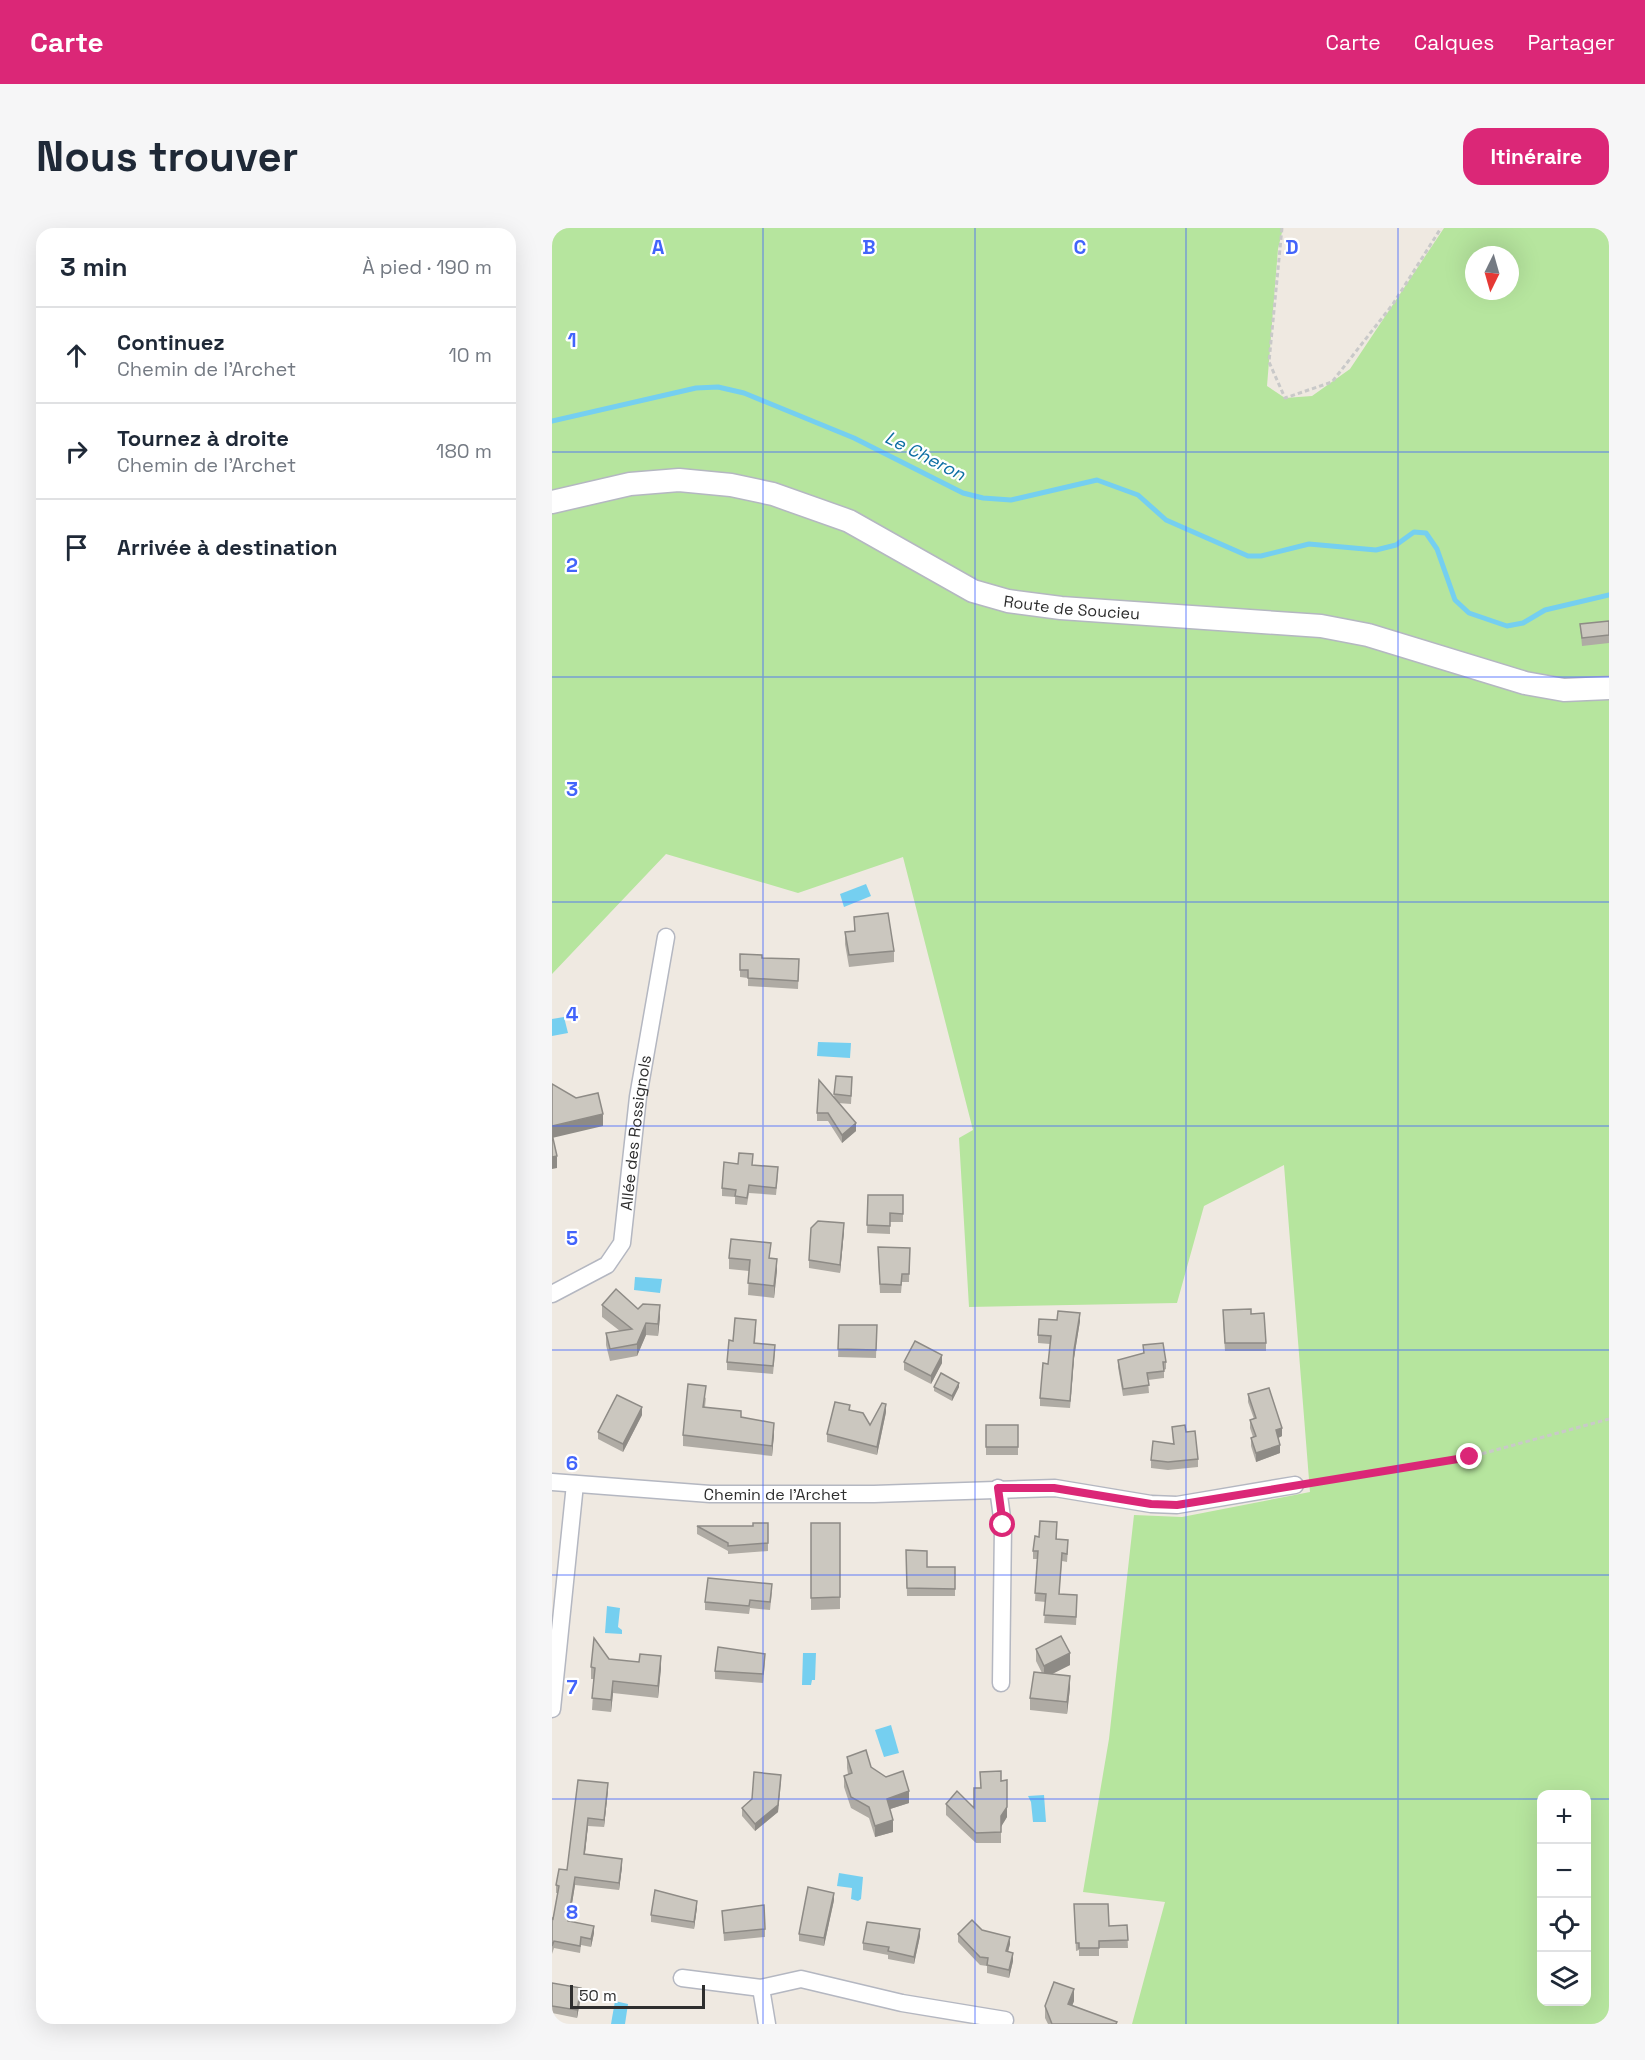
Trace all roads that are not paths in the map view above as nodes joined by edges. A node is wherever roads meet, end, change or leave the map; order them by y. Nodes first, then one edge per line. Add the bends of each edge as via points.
1 (552, 502) edge
2 (1609, 688) edge
3 (666, 938) dead end
4 (552, 1293) edge
5 (552, 1482) edge
6 (575, 1484) junction
7 (1295, 1485) road end
8 (998, 1488) junction
9 (1001, 1683) dead end
10 (552, 1709) edge
11 (681, 1978) dead end
12 (761, 1988) junction
13 (1005, 2020) dead end
14 (767, 2024) edge

1 - 2 street, Route de Soucieu via 630,484 679,480 731,484 773,494 849,521 973,591 1008,601 1061,609 1321,626 1368,635 1525,683 1564,690
3 - 4 street, Allée des Rossignols via 638,1097 622,1243 607,1265
5 - 6 street, Chemin de l'Archet
6 - 8 street, Chemin de l'Archet via 710,1494 874,1494
6 - 10 street
7 - 8 street, Chemin de l'Archet via 1177,1505 1054,1488
8 - 9 street via 1003,1525
11 - 12 street
12 - 13 street via 801,1979 902,2003
12 - 14 street

